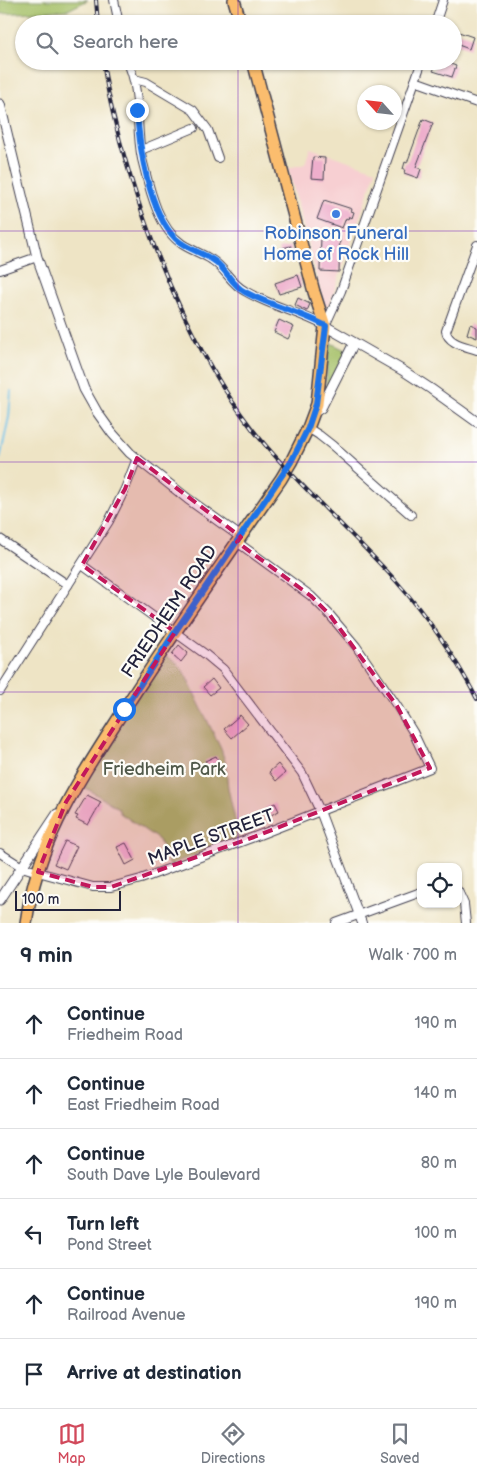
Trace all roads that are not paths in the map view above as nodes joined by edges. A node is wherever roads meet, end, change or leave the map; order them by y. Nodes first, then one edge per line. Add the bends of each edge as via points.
1 (114, 0) edge
2 (234, 0) edge
3 (443, 0) edge
4 (117, 15) edge
5 (238, 15) edge
6 (438, 15) edge
7 (130, 70) edge
8 (255, 70) edge
9 (419, 70) edge
10 (134, 79) junction
11 (415, 81) junction
12 (477, 103) edge
13 (0, 104) edge
14 (194, 128) dead end
15 (141, 150) junction
16 (218, 158) dead end
17 (477, 245) edge
18 (37, 257) junction
19 (1, 270) edge
20 (326, 326) junction
21 (354, 343) junction
22 (477, 350) edge
23 (314, 412) junction
24 (477, 422) edge
25 (308, 428) junction
26 (137, 458) junction
27 (411, 515) dead end
28 (0, 539) edge
29 (239, 539) junction
30 (82, 565) junction
31 (68, 585) junction
32 (175, 632) junction
33 (0, 691) edge
34 (66, 802) junction
35 (320, 811) junction
36 (46, 845) junction
37 (33, 850) junction
38 (0, 853) edge
39 (22, 867) junction
40 (38, 872) junction
41 (417, 893) edge
42 (0, 900) edge
43 (462, 900) edge
44 (359, 914) junction
45 (26, 923) edge
46 (336, 923) edge
47 (362, 923) edge
48 (466, 923) edge

1 - 4 street
2 - 5 main road
3 - 6 street
7 - 10 street
8 - 20 main road via 314,292
9 - 11 street
10 - 15 street
10 - 16 street via 146,82 193,110 208,130
11 - 12 street
11 - 20 street
13 - 18 street
14 - 15 street
15 - 20 street via 161,219 182,244 218,264 243,291
17 - 22 street via 446,331 454,342
18 - 19 street
18 - 26 street via 84,388 112,433
20 - 21 street
20 - 23 main road, FRIEDHEIM ROAD
21 - 23 street via 321,408
21 - 24 street via 402,370
23 - 25 main road, FRIEDHEIM ROAD
25 - 27 street via 324,438
25 - 29 main road, FRIEDHEIM ROAD via 284,474
26 - 29 street
26 - 30 street via 109,521
28 - 31 street
29 - 32 main road, FRIEDHEIM ROAD
29 - 35 street, MAPLE STREET via 311,596 356,646 413,732 430,768
30 - 31 street
30 - 32 street
31 - 33 street
32 - 34 main road, FRIEDHEIM ROAD
32 - 35 street via 223,669 302,773
34 - 36 main road
34 - 37 street, FRIEDHEIM ROAD
35 - 40 street, MAPLE STREET via 141,879 111,887 93,887
35 - 44 street
36 - 37 street
36 - 40 main road
37 - 39 street, FRIEDHEIM ROAD
38 - 39 street, MAPLE STREET
39 - 40 street, MAPLE STREET
39 - 42 street, FRIEDHEIM ROAD
40 - 45 main road
41 - 44 street
43 - 48 street
44 - 46 street
44 - 47 street

